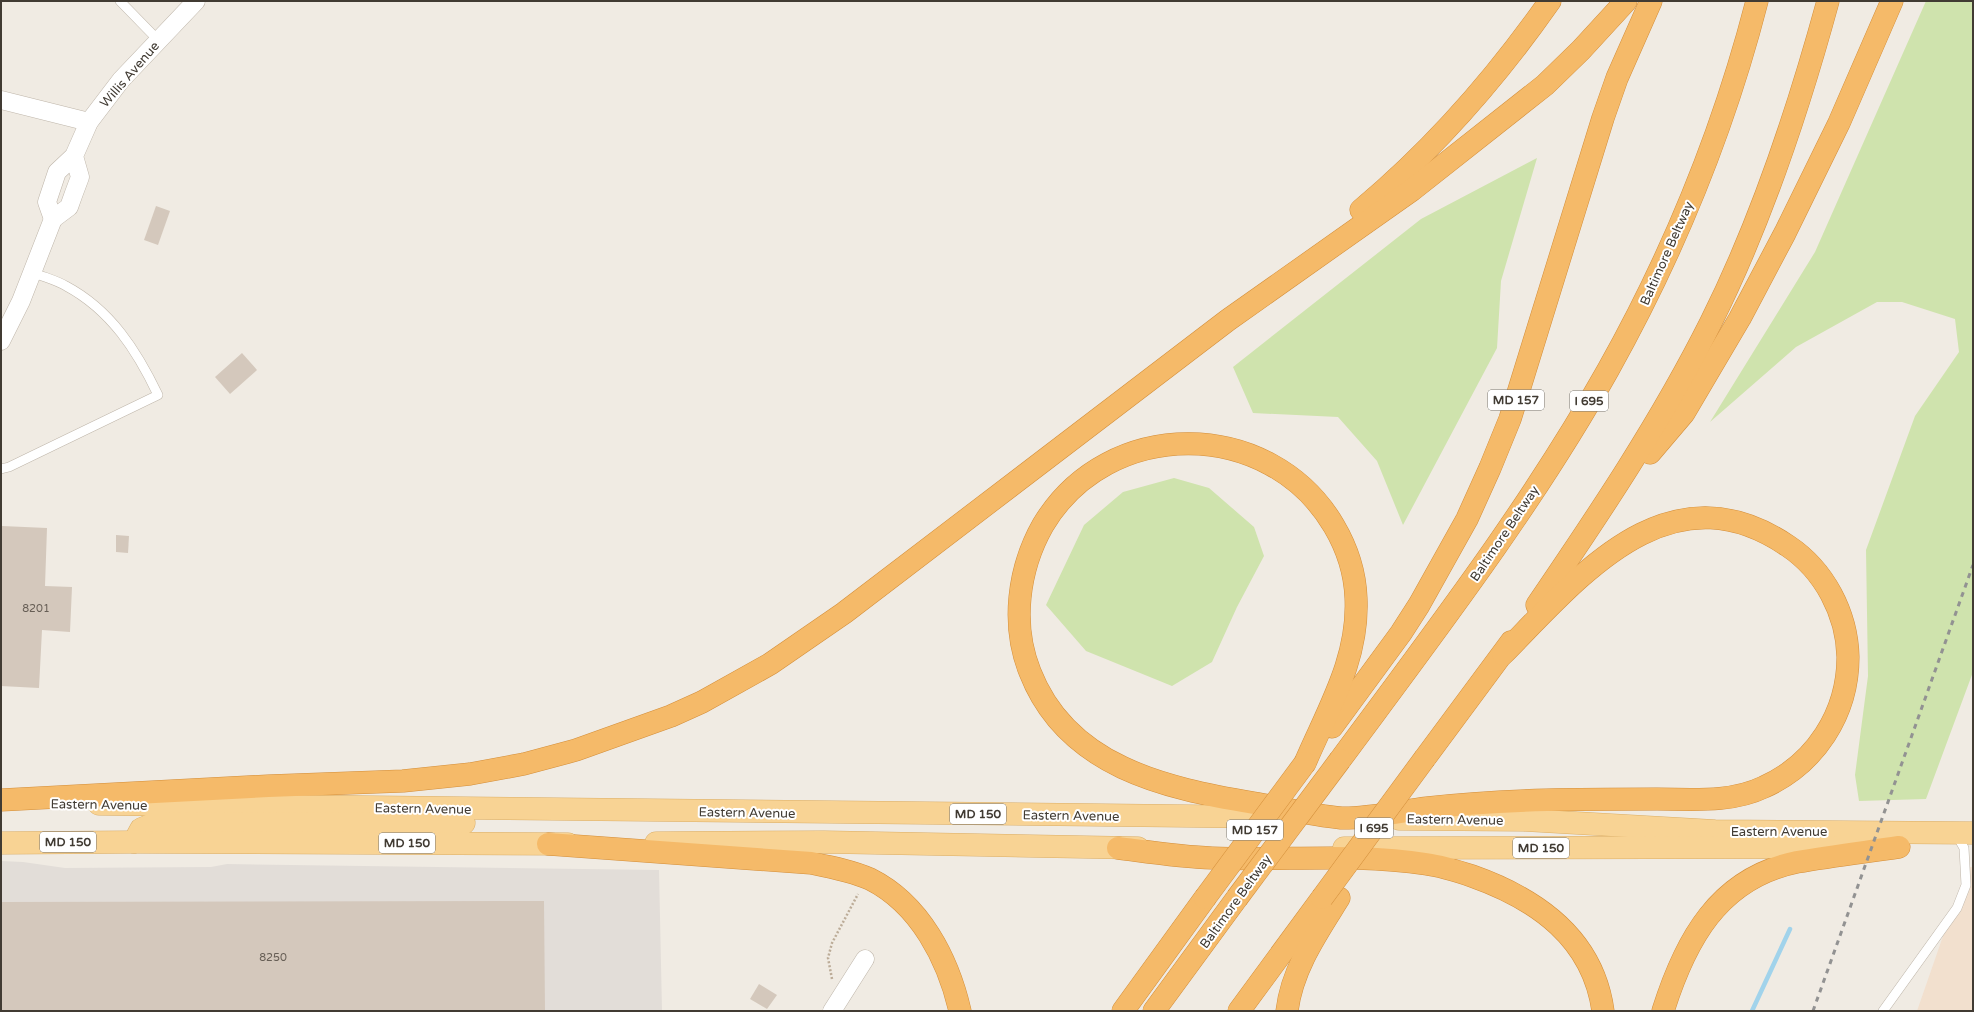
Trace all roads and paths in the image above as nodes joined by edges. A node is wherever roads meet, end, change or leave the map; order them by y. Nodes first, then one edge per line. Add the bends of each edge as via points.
1 (120, 1) edge
2 (196, 1) edge
3 (1550, 1) edge
4 (1626, 1) edge
5 (1651, 1) edge
6 (1757, 1) edge
7 (1828, 1) edge
8 (1892, 1) edge
9 (158, 40) junction
10 (1, 100) edge
11 (89, 122) junction
12 (32, 272) junction
13 (1228, 320) junction
14 (1, 341) edge
15 (1, 469) edge
16 (1597, 518) junction
17 (1503, 654) junction
18 (1305, 763) junction
19 (1, 801) edge
20 (571, 810) junction
21 (1344, 818) junction
22 (1966, 840) edge
23 (134, 842) junction
24 (1, 843) edge
25 (548, 844) junction
26 (1899, 847) junction
27 (1118, 848) junction
28 (859, 892) dead end
29 (1330, 898) junction
30 (865, 959) dead end
31 (835, 1006) edge
32 (960, 1011) edge
33 (1123, 1011) edge
34 (1154, 1011) edge
35 (1239, 1011) edge
36 (1287, 1011) edge
37 (1603, 1011) edge
38 (1662, 1011) edge
39 (1883, 1011) edge

1 - 9 lane
2 - 9 street, Willis Avenue
3 - 13 highway via 1523,39 1469,104 1402,175
4 - 13 highway via 1550,80 1497,124 1412,190
5 - 18 highway, MD 157 via 1617,78 1603,118 1510,419 1467,519 1401,633
6 - 34 highway, Baltimore Beltway / I 695, bridge via 1722,116 1684,216 1650,291 1607,371 1511,525
7 - 16 highway, I 695 via 1786,140 1747,241 1711,322 1668,403
8 - 16 highway via 1839,123 1740,318 1684,413
9 - 11 street, Willis Avenue via 121,80
10 - 11 street
11 - 12 street, Willis Avenue via 74,156 57,172 47,202 53,219
12 - 14 street, Willis Avenue
12 - 15 lane via 66,286 91,303 114,324 134,350 158,395
13 - 19 highway via 806,640 736,685 671,716 576,750 524,764 470,774 403,781
16 - 17 highway, I 695
17 - 21 highway via 1583,573 1609,552 1657,526 1701,518 1751,526 1778,539 1814,567 1828,587 1838,610 1848,656 1842,701 1823,740 1806,760 1783,778 1758,791 1728,798 1478,802
17 - 29 highway, I 695, bridge
18 - 21 highway via 1335,700 1348,663 1356,628 1356,594 1352,566 1341,538 1326,512 1308,490 1289,474 1238,450 1209,444 1178,443 1152,446 1121,456 1097,469 1071,491 1043,526 1022,580 1020,637 1036,687 1050,710 1082,744 1132,773 1209,795
18 - 33 highway, MD 157, bridge
19 - 20 main road, Eastern Avenue / MD 150
20 - 21 main road, Eastern Avenue / MD 150
20 - 23 main road via 516,822 154,824 141,829
21 - 22 main road, Eastern Avenue / MD 150 via 1524,820 1714,831
22 - 26 main road, Eastern Avenue / MD 150
22 - 39 lane via 1966,886 1957,908
23 - 24 main road, Eastern Avenue / MD 150
23 - 25 main road, Eastern Avenue / MD 150
25 - 27 main road, Eastern Avenue / MD 150 via 824,842
25 - 32 highway via 812,863 842,869 870,879 909,908 927,931 942,959
26 - 27 main road, Eastern Avenue / MD 150
26 - 38 highway via 1797,862 1775,869 1736,890 1704,920 1693,937 1682,958
27 - 37 highway via 1211,858 1382,859 1427,864 1468,875 1519,895 1539,907 1560,926 1579,948 1593,973
28 - 31 path via 832,943 828,958
29 - 35 highway, I 695
29 - 36 highway via 1298,972
30 - 31 street

